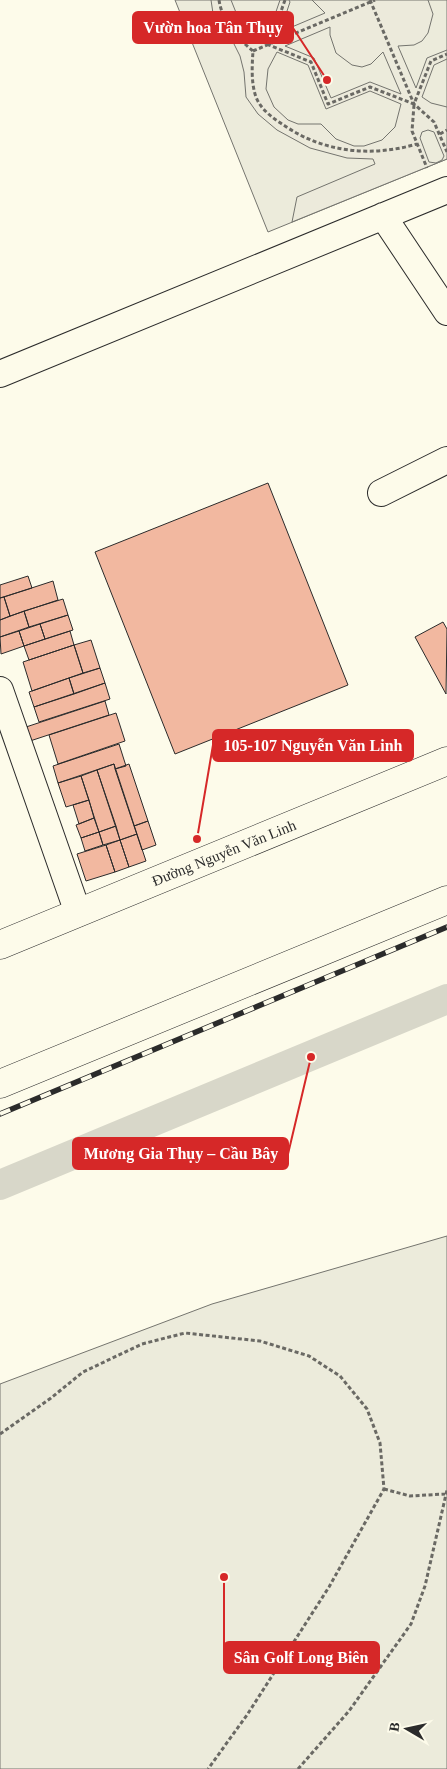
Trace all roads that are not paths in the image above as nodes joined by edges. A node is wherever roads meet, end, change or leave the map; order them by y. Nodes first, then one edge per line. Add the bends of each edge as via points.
1 (443, 192) edge
2 (383, 216) junction
3 (447, 312) edge
4 (0, 374) edge
5 (447, 460) edge
6 (381, 493) dead end
7 (0, 690) edge
8 (447, 761) edge
9 (447, 900) edge
10 (78, 913) junction
11 (0, 945) edge
12 (0, 1084) edge

1 - 2 street
2 - 3 street
2 - 4 street
5 - 6 street
7 - 10 street
8 - 10 highway, Đường Nguyễn Văn Linh
9 - 12 highway
10 - 11 highway, Đường Nguyễn Văn Linh

